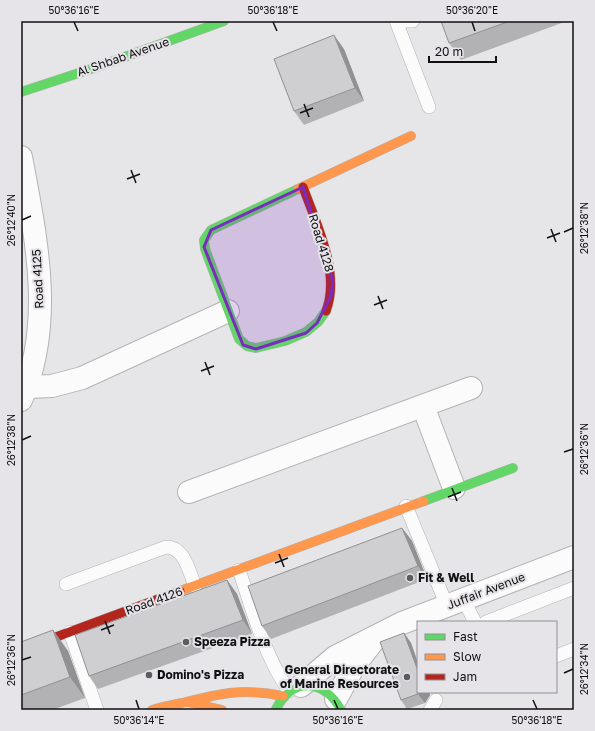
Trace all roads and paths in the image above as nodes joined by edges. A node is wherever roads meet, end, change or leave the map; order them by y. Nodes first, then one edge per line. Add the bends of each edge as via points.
1 (224, 21) edge
2 (396, 21) edge
3 (405, 21) edge
4 (413, 21) edge
5 (21, 92) edge
6 (429, 108) dead end
7 (411, 136) dead end
8 (21, 157) edge
9 (303, 187) junction
10 (24, 191) edge
11 (228, 311) junction
12 (471, 388) dead end
13 (24, 394) edge
14 (423, 406) junction
15 (513, 468) dead end
16 (454, 488) junction
17 (189, 492) dead end
18 (406, 506) junction
19 (574, 557) edge
20 (239, 570) junction
21 (66, 584) dead end
22 (195, 586) junction
23 (574, 588) edge
24 (455, 603) junction
25 (474, 621) edge
26 (489, 621) edge
27 (70, 632) junction
28 (376, 637) junction
29 (574, 649) edge
30 (21, 650) edge
31 (557, 656) edge
32 (291, 691) junction
33 (188, 702) junction
34 (340, 707) edge
35 (97, 710) edge
36 (152, 710) edge
37 (222, 710) edge
38 (276, 710) edge

1 - 5 street, Al Shbab Avenue
2 - 6 lane
3 - 4 lane
7 - 9 street, Road 4128
8 - 10 street, Road 4125
9 - 11 street, Road 4128 via 211,230 207,235 204,247
9 - 11 street, Road 4128 via 333,281 326,310 317,323 306,332 256,349 243,344 239,339
10 - 13 street, Road 4125 via 35,242 41,297 34,364
11 - 13 street via 82,378
12 - 14 street
14 - 16 street
14 - 17 street
15 - 16 street, Road 4126
16 - 18 street, Road 4126
18 - 20 street, Road 4126
18 - 24 lane
19 - 24 street, Juffair Avenue
20 - 22 street, Road 4126
20 - 32 lane via 268,653 278,675
21 - 22 lane via 172,547 182,556
22 - 27 street, Road 4126
23 - 26 lane
24 - 25 lane
24 - 28 street, Juffair Avenue
27 - 30 street, Road 4126
27 - 35 lane
28 - 32 street, Juffair Avenue via 335,657
28 - 34 street, Juffair Avenue via 354,666
29 - 31 lane
32 - 33 street via 235,690 211,694
32 - 34 street via 317,686 324,689
32 - 38 street
33 - 36 street
33 - 37 street

